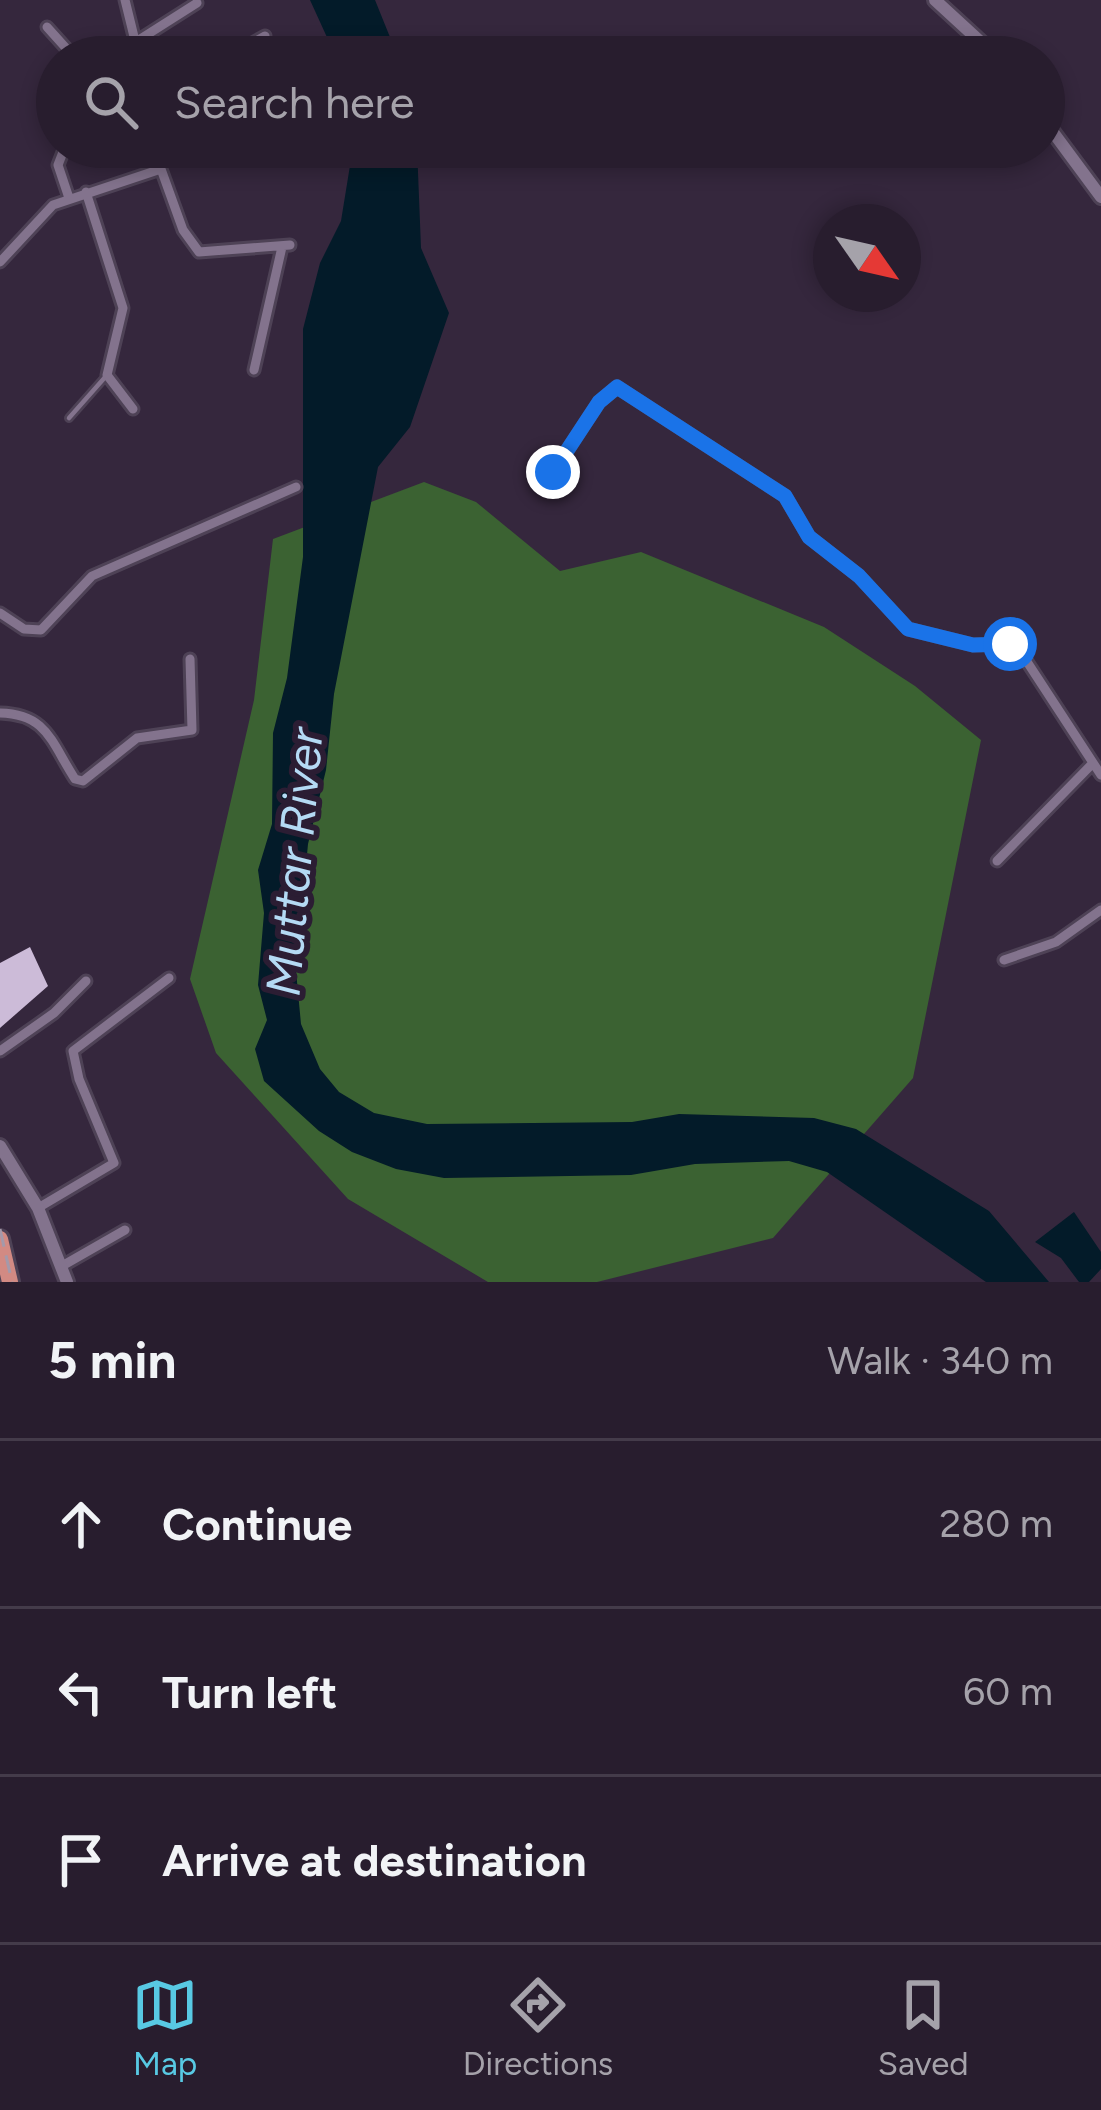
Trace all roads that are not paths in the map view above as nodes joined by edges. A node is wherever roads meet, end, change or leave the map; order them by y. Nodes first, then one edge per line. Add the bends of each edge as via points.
1 (125, 0) edge
2 (935, 0) edge
3 (197, 3) dead end
4 (47, 27) dead end
5 (55, 36) edge
6 (134, 36) edge
7 (148, 36) edge
8 (974, 36) edge
9 (1065, 148) edge
10 (59, 168) edge
11 (86, 192) junction
12 (1101, 197) edge
13 (69, 198) junction
14 (0, 262) edge
15 (254, 370) dead end
16 (107, 375) junction
17 (133, 409) dead end
18 (69, 418) dead end
19 (553, 472) dead end
20 (296, 487) dead end
21 (0, 614) edge
22 (190, 659) dead end
23 (0, 713) edge
24 (1092, 764) junction
25 (1101, 775) edge
26 (997, 861) dead end
27 (1101, 910) edge
28 (1004, 960) dead end
29 (169, 978) dead end
30 (86, 982) dead end
31 (0, 1051) edge
32 (0, 1146) edge
33 (38, 1208) junction
34 (125, 1230) dead end
35 (0, 1239) edge
36 (62, 1267) junction
37 (10, 1282) edge
38 (68, 1282) edge

1 - 6 street
2 - 8 main road
3 - 7 street
4 - 5 street
9 - 12 main road
10 - 13 street
11 - 13 street
11 - 15 street via 160,169 199,252 286,246
11 - 16 street via 123,308
13 - 14 street
16 - 17 street
16 - 18 lane
19 - 24 street via 617,387 785,496 809,537 908,629 1020,651
20 - 21 street via 92,576 41,630
22 - 23 street via 192,730 137,738 83,781 35,718
24 - 25 street
24 - 26 street
27 - 28 street via 1056,942
29 - 33 street via 73,1051 113,1163
30 - 31 street
32 - 33 main road
33 - 36 main road
34 - 36 street
35 - 37 highway
36 - 38 main road

